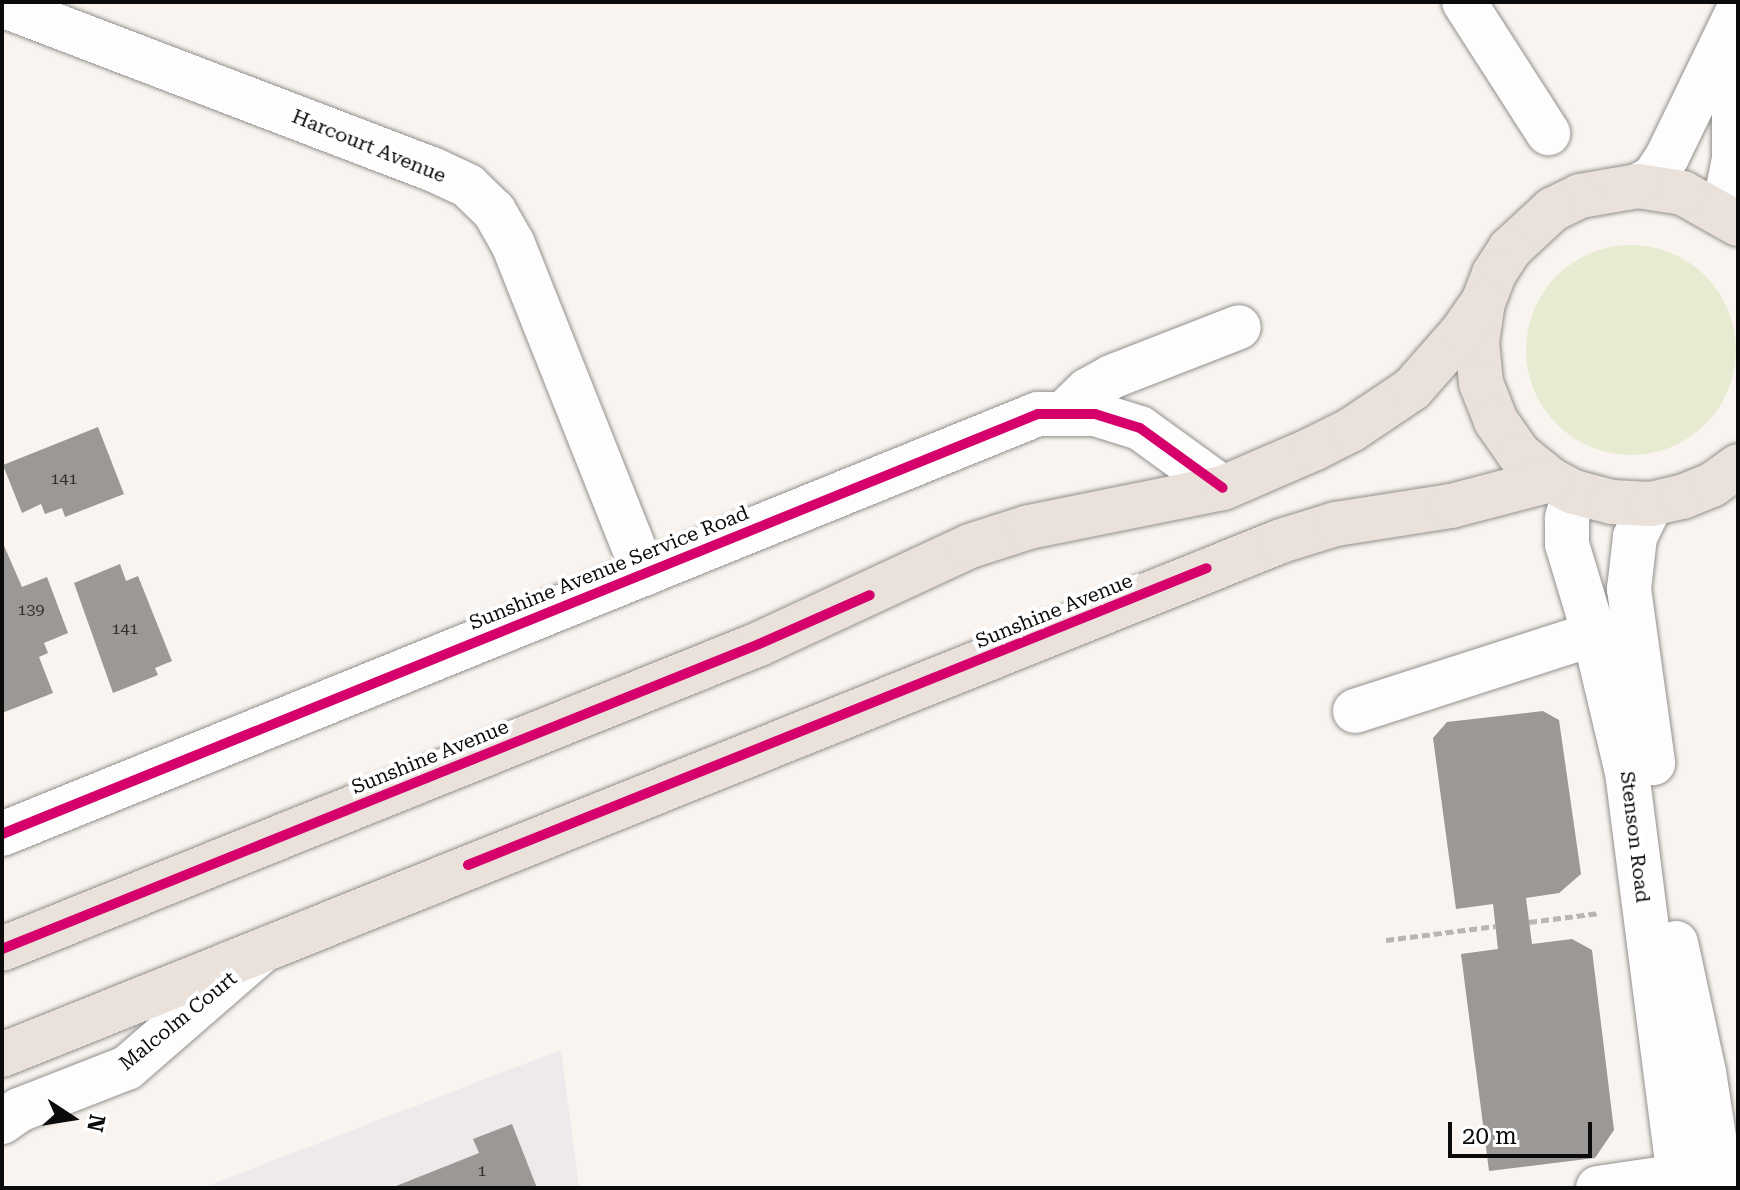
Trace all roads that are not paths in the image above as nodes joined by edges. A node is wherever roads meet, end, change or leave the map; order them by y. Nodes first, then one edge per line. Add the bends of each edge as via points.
1 (1464, 2) edge
2 (2, 5) edge
3 (1738, 11) edge
4 (1738, 66) edge
5 (1548, 133) dead end
6 (1638, 186) junction
7 (1734, 220) edge
8 (1483, 302) junction
9 (1239, 327) dead end
10 (1066, 411) junction
11 (1738, 466) edge
12 (1562, 486) junction
13 (1223, 488) junction
14 (1651, 504) junction
15 (644, 574) junction
16 (1594, 634) junction
17 (1355, 711) dead end
18 (2, 834) edge
19 (2, 949) edge
20 (263, 950) junction
21 (2, 1055) edge
22 (2, 1122) edge
23 (1700, 1181) edge
24 (1598, 1188) edge

1 - 5 street
2 - 15 street, Harcourt Avenue via 468,186 494,211 513,244
3 - 6 street via 1681,133 1654,177
4 - 7 street
6 - 7 main road via 1683,193
6 - 8 main road via 1595,192 1553,209 1510,249
8 - 12 main road via 1477,342 1496,421 1519,454
8 - 13 main road, Sunshine Avenue via 1440,359 1383,410 1339,436
9 - 10 street via 1111,377
10 - 13 street, Sunshine Avenue Service Road via 1140,428
10 - 15 street, Sunshine Avenue Service Road via 1009,423
11 - 14 main road via 1712,485
12 - 14 main road via 1612,502
12 - 16 street, Stenson Road via 1567,544
12 - 20 main road, Sunshine Avenue via 1336,524 1281,541
13 - 19 main road, Sunshine Avenue via 1029,527 970,546 759,644
14 - 23 street, Stenson Road via 1630,562 1634,638 1678,960 1704,1072
15 - 18 street, Sunshine Avenue Service Road
16 - 17 street
16 - 23 street, Stenson Road via 1627,772 1644,908
20 - 21 main road, Sunshine Avenue
20 - 22 street, Malcolm Court via 127,1068 19,1110
23 - 24 street

